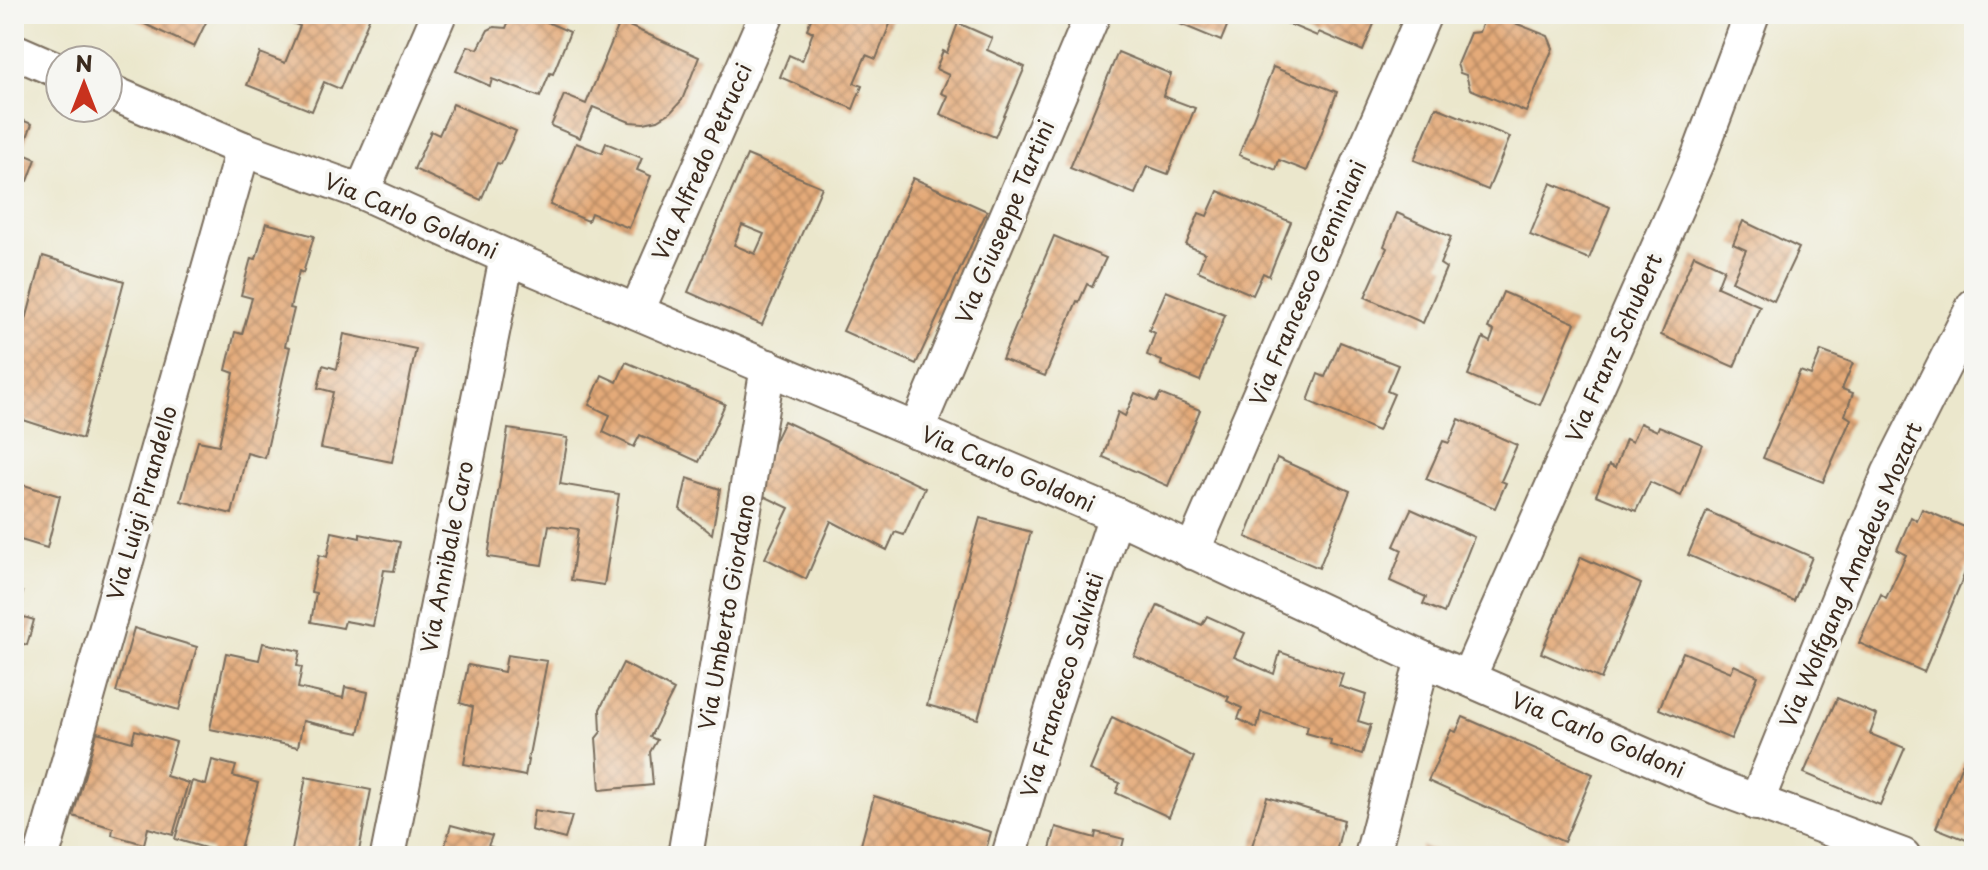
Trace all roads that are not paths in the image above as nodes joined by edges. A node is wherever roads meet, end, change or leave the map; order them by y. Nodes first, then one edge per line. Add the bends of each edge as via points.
1 (439, 14) edge
2 (767, 14) edge
3 (1093, 14) edge
4 (1424, 14) edge
5 (1752, 14) edge
6 (14, 51) edge
7 (44, 64) edge
8 (124, 98) edge
9 (243, 149) junction
10 (362, 192) junction
11 (507, 257) junction
12 (1974, 306) edge
13 (637, 311) junction
14 (768, 367) junction
15 (916, 431) junction
16 (1116, 515) junction
17 (1192, 552) junction
18 (1423, 659) junction
19 (1468, 678) junction
20 (1756, 803) junction
21 (14, 848) edge
22 (1899, 855) edge
23 (41, 856) edge
24 (388, 856) edge
25 (685, 856) edge
26 (1009, 856) edge
27 (1372, 856) edge

1 - 10 street
2 - 13 street, Via Alfredo Petrucci
3 - 15 street, Via Giuseppe Tartini
4 - 17 street, Via Francesco Geminiani
5 - 19 street, Via Franz Schubert via 1699,156
6 - 7 street
8 - 9 street, Via Carlo Goldoni
9 - 10 street, Via Carlo Goldoni
9 - 23 street, Via Luigi Pirandello
10 - 11 street, Via Carlo Goldoni
11 - 13 street, Via Carlo Goldoni
11 - 24 street, Via Annibale Caro
12 - 20 street, Via Wolfgang Amadeus Mozart via 1889,474
13 - 14 street, Via Carlo Goldoni
14 - 15 street, Via Carlo Goldoni
14 - 25 street, Via Umberto Giordano
15 - 16 street, Via Carlo Goldoni
16 - 17 street, Via Carlo Goldoni
16 - 26 street, Via Francesco Salviati
17 - 18 street, Via Carlo Goldoni
18 - 19 street, Via Carlo Goldoni
18 - 27 street
19 - 20 street, Via Carlo Goldoni
20 - 22 street, Via Carlo Goldoni
21 - 23 street

